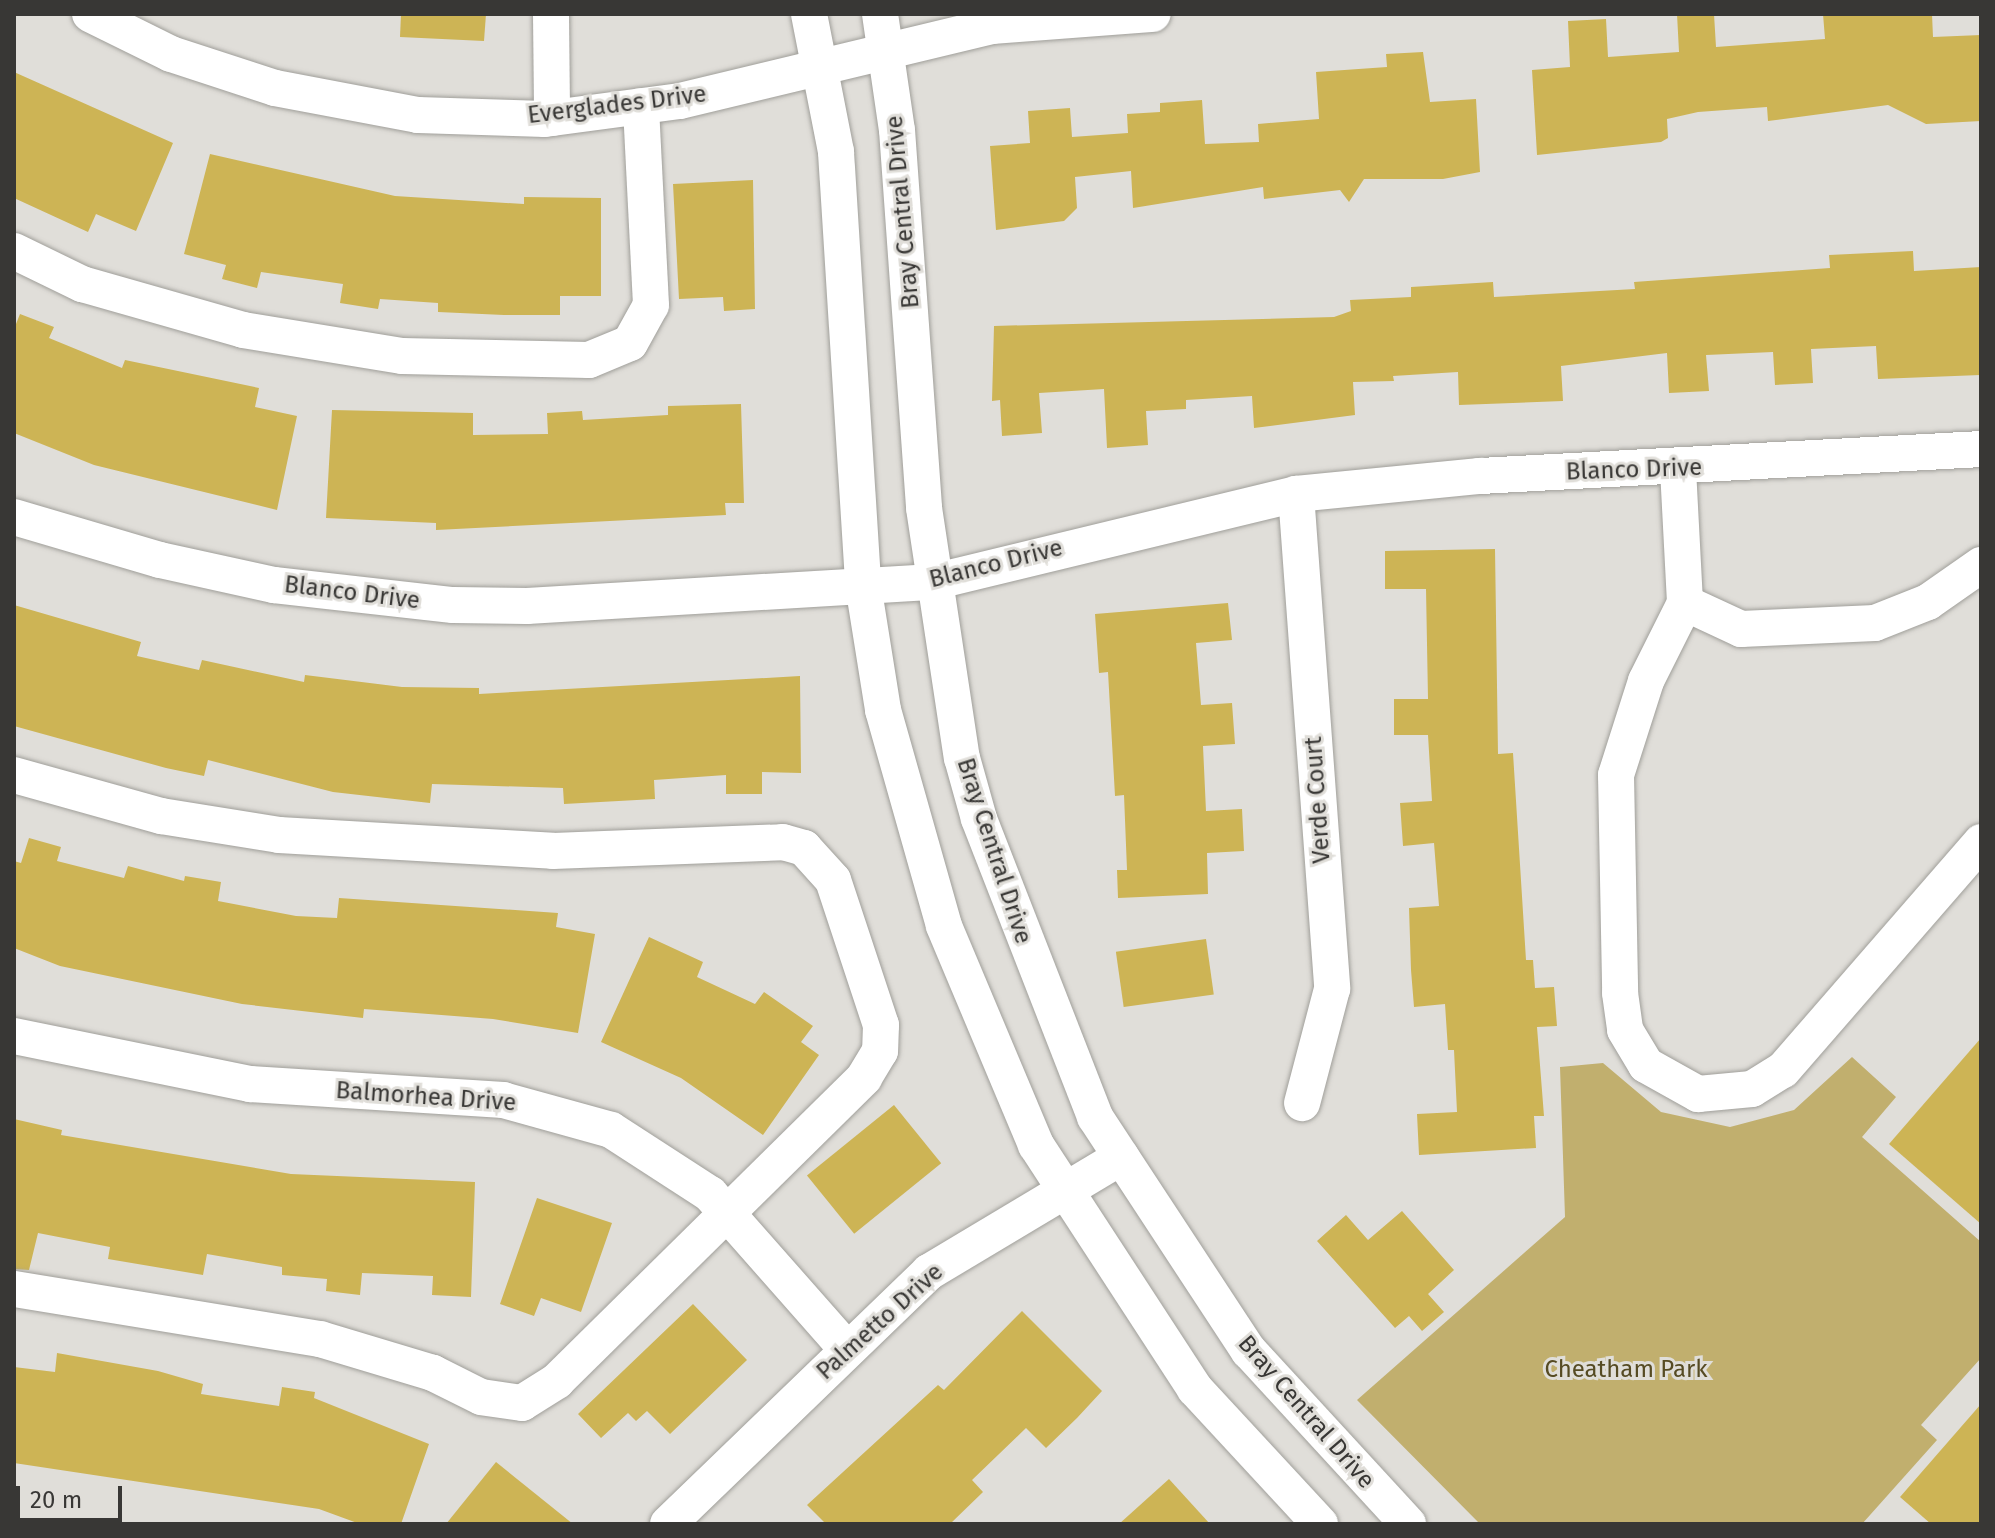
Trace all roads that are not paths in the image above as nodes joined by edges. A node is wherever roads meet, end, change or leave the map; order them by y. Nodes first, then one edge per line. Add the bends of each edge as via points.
1 (90, 14) edge
2 (551, 14) edge
3 (809, 14) edge
4 (880, 14) edge
5 (1153, 14) edge
6 (888, 52) junction
7 (820, 67) junction
8 (641, 106) junction
9 (552, 118) junction
10 (14, 251) edge
11 (1981, 449) edge
12 (1678, 469) junction
13 (1296, 494) junction
14 (14, 517) edge
15 (1981, 565) edge
16 (933, 582) junction
17 (864, 591) junction
18 (1685, 603) junction
19 (14, 775) edge
20 (1981, 842) edge
21 (14, 1036) edge
22 (1302, 1103) dead end
23 (1121, 1157) junction
24 (1067, 1192) junction
25 (727, 1213) junction
26 (14, 1289) edge
27 (846, 1348) junction
28 (668, 1524) edge
29 (1320, 1524) edge
30 (1408, 1524) edge

1 - 9 street, Everglades Drive via 171,54 275,88 418,115
2 - 9 street
3 - 7 street
4 - 6 street, Bray Central Drive
5 - 6 street, Everglades Drive via 993,26
6 - 7 street, Everglades Drive
6 - 16 street, Bray Central Drive
7 - 8 street, Everglades Drive
7 - 17 street via 836,152
8 - 9 street, Everglades Drive
8 - 10 street via 651,305 630,343 589,360 402,356 243,330 82,284
11 - 12 street, Blanco Drive
12 - 13 street, Blanco Drive via 1480,476
12 - 18 street
13 - 16 street, Blanco Drive
13 - 22 street, Verde Court via 1332,989
14 - 17 street, Blanco Drive via 160,560 274,585 453,605
15 - 18 street via 1928,602 1875,623 1741,629
16 - 17 street, Blanco Drive
16 - 23 street, Bray Central Drive via 962,758 979,819 1095,1117
17 - 24 street via 883,710 944,926 1036,1145
18 - 20 street via 1646,681 1616,775 1620,993 1625,1030 1646,1065 1698,1094 1752,1089 1783,1070
19 - 25 street via 161,816 279,835 553,851 761,841 804,848 833,880 876,1004 880,1051 864,1078
21 - 25 street, Balmorhea Drive via 250,1084 539,1106 611,1130 710,1194
23 - 24 street, Palmetto Drive
23 - 30 street, Bray Central Drive via 1249,1351
24 - 27 street, Palmetto Drive via 929,1272
24 - 29 street via 1195,1389
25 - 26 street via 557,1381 522,1403 481,1397 433,1373 320,1339
25 - 27 street, Balmorhea Drive
27 - 28 street, Palmetto Drive

